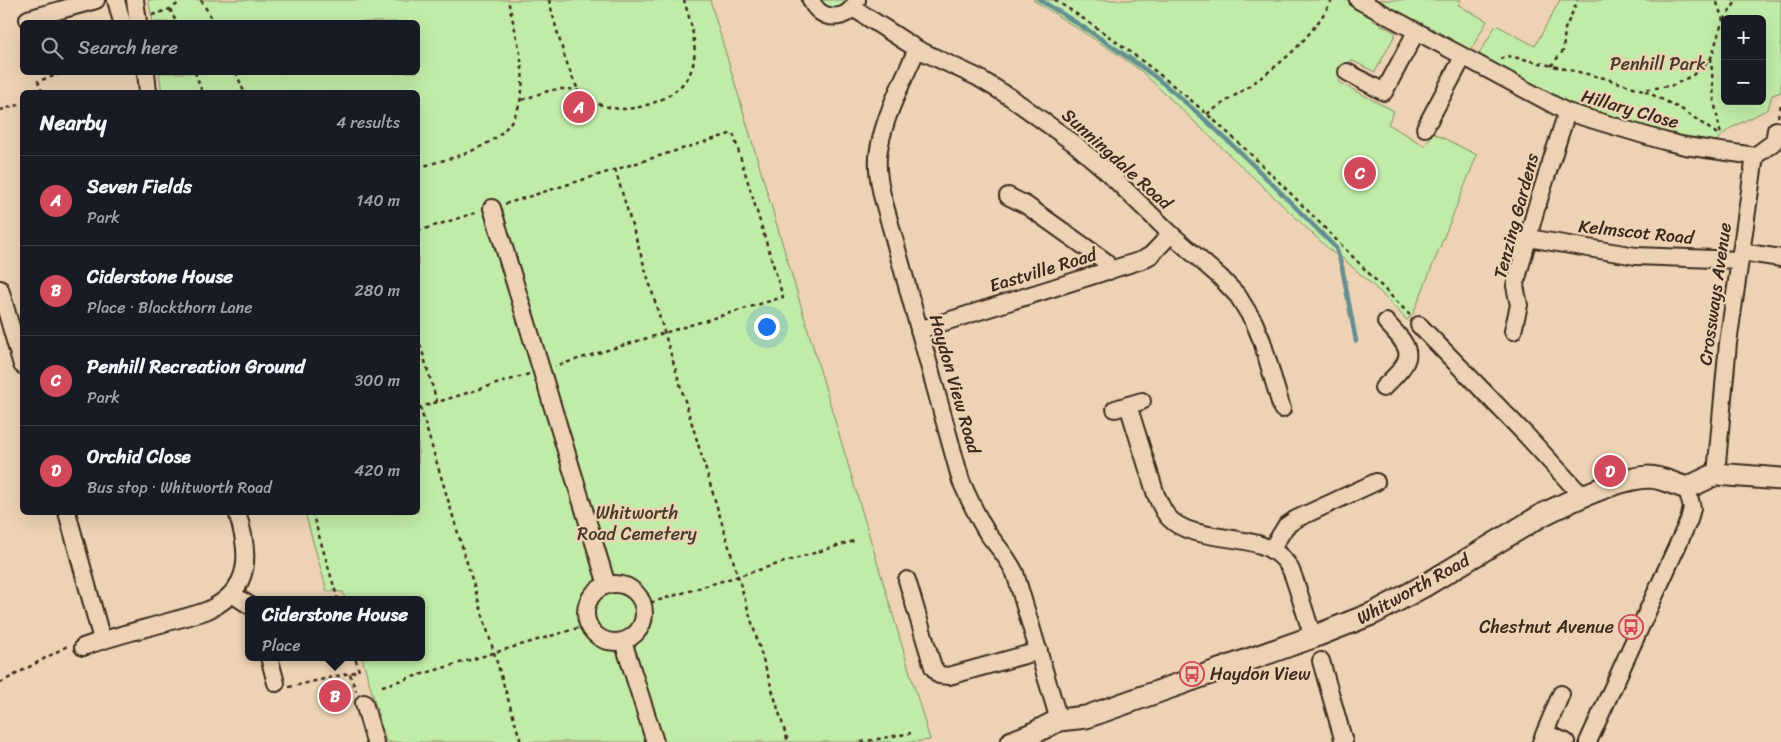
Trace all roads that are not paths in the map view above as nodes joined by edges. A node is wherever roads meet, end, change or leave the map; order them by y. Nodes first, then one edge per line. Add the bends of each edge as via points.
1 (96, 0) edge
2 (116, 0) edge
3 (135, 0) edge
4 (811, 0) edge
5 (1358, 0) edge
6 (855, 4) edge
7 (28, 19) dead end
8 (131, 20) edge
9 (132, 20) edge
10 (1416, 32) junction
11 (917, 49) junction
12 (1463, 57) junction
13 (1347, 72) dead end
14 (146, 75) edge
15 (148, 90) edge
16 (1567, 112) junction
17 (1425, 128) dead end
18 (1776, 130) dead end
19 (1755, 156) junction
20 (1008, 196) dead end
21 (492, 208) road end
22 (1170, 234) junction
23 (1528, 238) junction
24 (1741, 256) junction
25 (1781, 258) edge
26 (1109, 271) junction
27 (0, 289) edge
28 (1386, 322) dead end
29 (919, 330) junction
30 (1513, 331) dead end
31 (1407, 347) junction
32 (20, 358) edge
33 (1384, 388) dead end
34 (1128, 405) dead end
35 (1282, 409) dead end
36 (1716, 474) junction
37 (1781, 479) edge
38 (1376, 482) dead end
39 (1687, 488) junction
40 (1582, 496) junction
41 (68, 515) edge
42 (238, 515) edge
43 (1271, 550) junction
44 (907, 580) dead end
45 (607, 585) junction
46 (232, 594) junction
47 (245, 602) edge
48 (1314, 637) junction
49 (102, 640) junction
50 (623, 641) junction
51 (83, 647) road end
52 (1039, 651) junction
53 (270, 661) edge
54 (1321, 661) dead end
55 (276, 683) road end
56 (1561, 694) dead end
57 (364, 703) dead end
58 (1059, 720) junction
59 (1543, 737) edge
60 (375, 742) edge
61 (655, 742) edge
62 (1012, 742) edge
63 (1344, 742) edge
64 (1566, 742) edge
65 (1588, 742) edge

1 - 7 street
2 - 8 street
3 - 9 street
4 - 6 street, Sunningdale Road via 820,12 831,17 840,16
5 - 10 street, Hillary Close
6 - 11 street, Sunningdale Road
10 - 12 street, Hillary Close
10 - 13 street via 1384,92
11 - 22 street, Sunningdale Road via 977,78 1042,119 1105,170
11 - 29 street, Haydon View Road via 885,126 878,165 882,195
12 - 16 street, Hillary Close
12 - 17 street
14 - 15 street
16 - 19 street, Hillary Close via 1685,146
16 - 23 street, Tenzing Gardens
18 - 19 street via 1774,142
19 - 24 street, Crossways Avenue
20 - 26 street via 1026,205 1105,261
21 - 45 street
22 - 26 street, Eastville Road via 1142,260
22 - 35 street, Sunningdale Road via 1220,277 1246,308 1262,341
23 - 24 street, Kelmscot Road via 1636,256
23 - 30 street, Tenzing Gardens via 1516,286 1519,305
24 - 25 street, Kelmscot Road
24 - 36 street, Crossways Avenue via 1728,343
26 - 29 street, Eastville Road
27 - 32 street
28 - 31 street
29 - 52 street, Haydon View Road via 961,481 977,516 1015,573
31 - 33 street via 1405,366
31 - 40 street via 1424,330
34 - 43 street via 1156,495 1170,519 1189,530 1251,542
36 - 37 main road
36 - 39 main road
38 - 43 street via 1296,519 1286,526
39 - 40 main road, Whitworth Road via 1648,477
39 - 65 street via 1692,508 1687,524
40 - 48 main road, Whitworth Road via 1542,515 1397,602
41 - 49 street
42 - 46 street via 247,554 240,583
43 - 48 street via 1288,564
44 - 52 street via 933,667 939,675 949,676
45 - 50 street via 616,584 633,590 643,606 642,624 631,638
45 - 50 street via 592,595 587,603 588,625 604,641
46 - 47 street
46 - 49 street via 206,611
48 - 58 main road, Whitworth Road via 1086,718
49 - 51 street
50 - 61 street
52 - 58 street, Haydon View Road
53 - 55 street
54 - 63 street
56 - 59 street
57 - 60 street
58 - 62 main road, Whitworth Road
59 - 64 street

